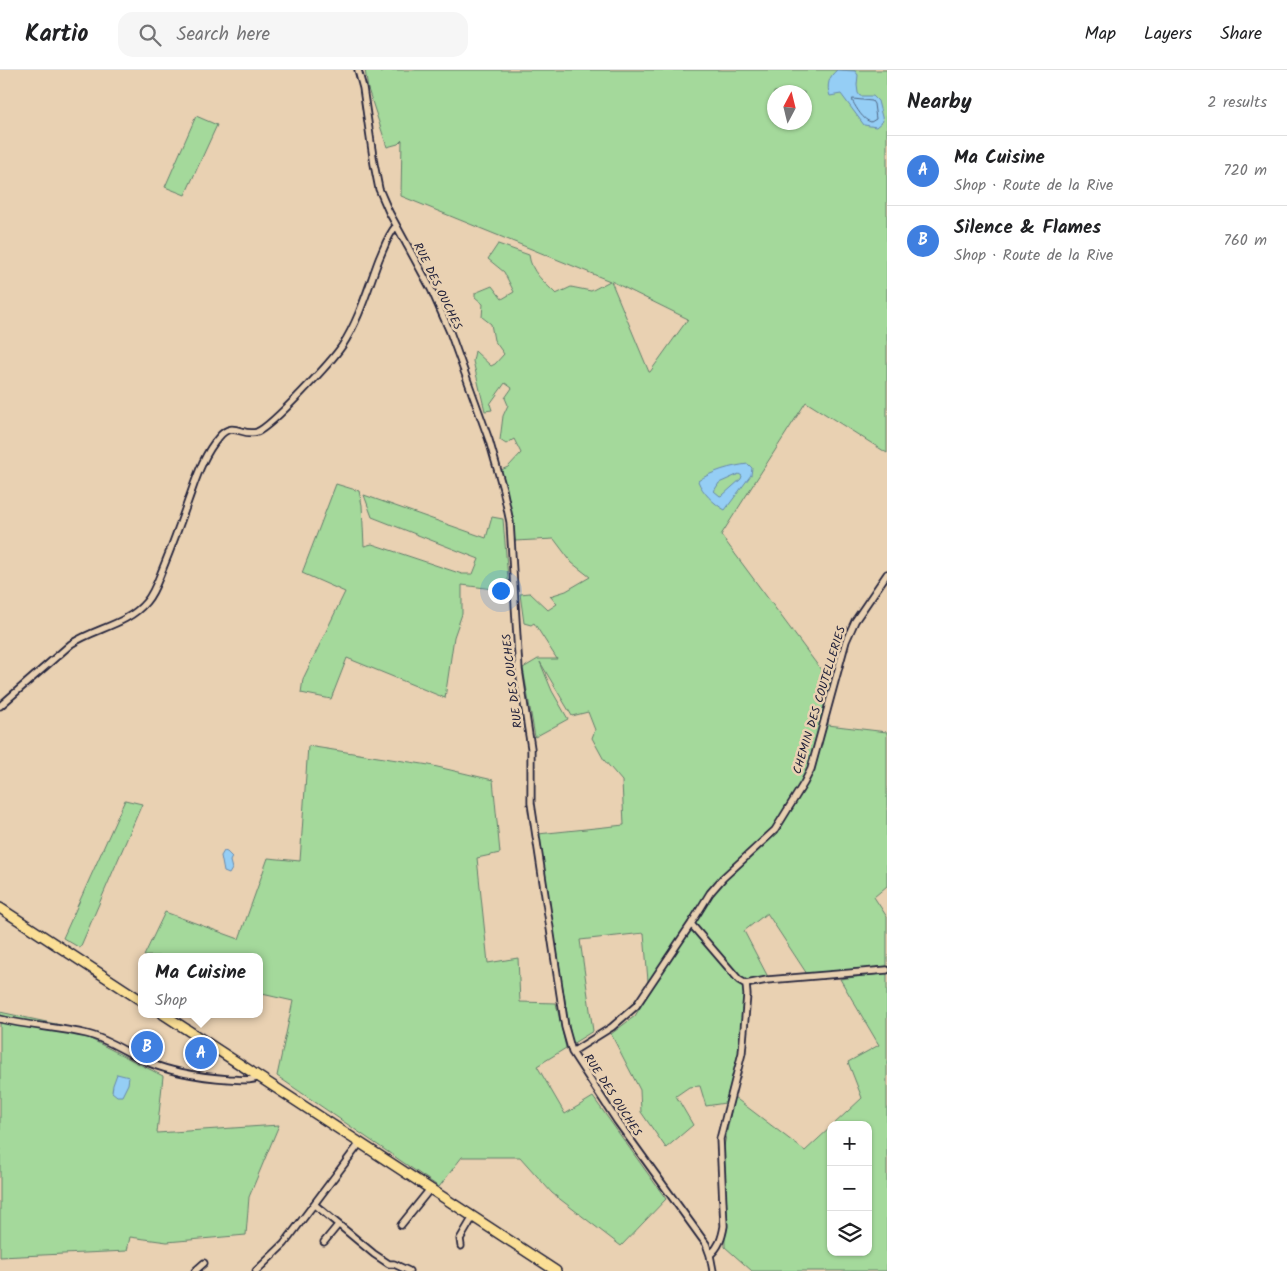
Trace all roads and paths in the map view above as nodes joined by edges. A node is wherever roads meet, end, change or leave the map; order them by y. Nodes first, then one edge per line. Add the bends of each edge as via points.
1 (358, 70) edge
2 (396, 226) junction
3 (887, 574) edge
4 (0, 706) edge
5 (0, 908) edge
6 (692, 924) junction
7 (887, 970) edge
8 (746, 984) junction
9 (138, 998) edge
10 (169, 1018) edge
11 (0, 1019) edge
12 (572, 1052) junction
13 (259, 1077) junction
14 (360, 1143) junction
15 (430, 1188) junction
16 (314, 1204) junction
17 (473, 1217) junction
18 (338, 1225) junction
19 (401, 1225) dead end
20 (324, 1242) dead end
21 (461, 1246) dead end
22 (710, 1255) junction
23 (204, 1263) dead end
24 (389, 1264) junction
25 (195, 1271) edge
26 (256, 1271) edge
27 (387, 1271) edge
28 (409, 1271) edge
29 (556, 1271) edge
30 (713, 1271) edge

1 - 2 street, RUE DES OUCHES via 376,177
2 - 4 street via 385,245 351,332 333,358 262,429 250,433 227,430 215,442 200,469 147,602 120,622 71,644
2 - 12 street, RUE DES OUCHES via 431,289 450,332 490,440 503,489 510,522 519,670 530,748 531,803 565,1027
3 - 6 street, CHEMIN DES COUTELLERIES via 850,631 811,769 804,783 775,830 716,886
5 - 9 main road
6 - 8 street
6 - 12 street, CHEMIN DES COUTELLERIES via 636,1006 612,1027
7 - 8 street
8 - 22 street via 742,1053 720,1139 724,1226 722,1239
10 - 13 main road
11 - 13 street via 88,1034 162,1068 181,1073 251,1080
12 - 22 street, RUE DES OUCHES via 706,1244
13 - 14 main road
14 - 15 main road
14 - 16 street
15 - 17 main road
15 - 19 street
16 - 18 street
16 - 26 street via 284,1244
17 - 21 street via 460,1239
17 - 29 main road
18 - 20 street
18 - 24 street
22 - 30 street, RUE DES OUCHES
23 - 25 street
24 - 27 street
24 - 28 street

